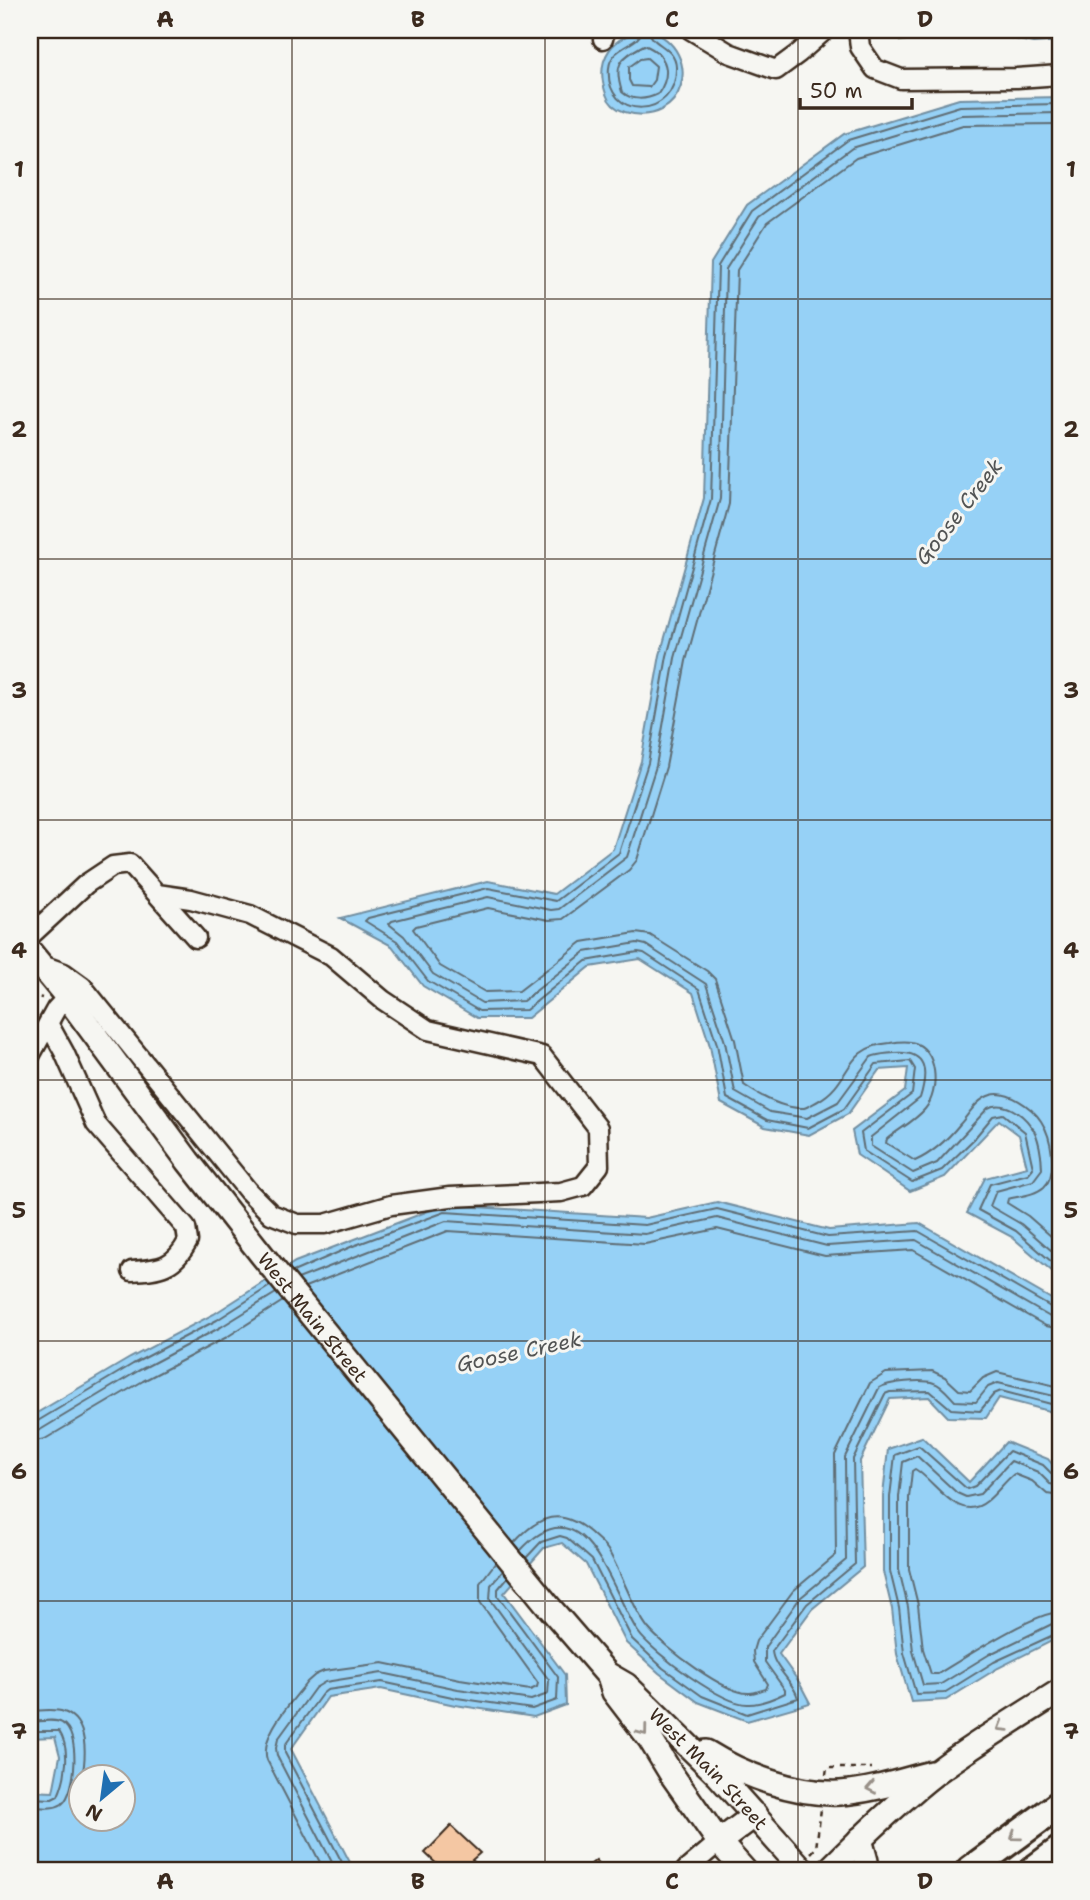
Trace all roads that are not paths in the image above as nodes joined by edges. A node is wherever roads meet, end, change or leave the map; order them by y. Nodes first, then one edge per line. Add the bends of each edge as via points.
1 (691, 30) edge
2 (825, 30) edge
3 (858, 30) edge
4 (1060, 75) edge
5 (157, 894) junction
6 (30, 936) edge
7 (196, 938) dead end
8 (36, 959) edge
9 (56, 997) junction
10 (48, 1023) junction
11 (30, 1056) edge
12 (132, 1271) dead end
13 (607, 1674) junction
14 (1060, 1691) edge
15 (683, 1738) junction
16 (937, 1772) junction
17 (1060, 1804) edge
18 (755, 1815) junction
19 (860, 1839) junction
20 (719, 1842) junction
21 (1060, 1850) edge
22 (686, 1870) edge
23 (744, 1870) edge
24 (803, 1870) edge
25 (829, 1870) edge
26 (864, 1870) edge
27 (970, 1870) edge
28 (1033, 1870) edge

1 - 2 street via 729,53 776,70
3 - 4 street via 860,47 875,69 901,79
5 - 6 street via 130,864 113,866 86,884
5 - 7 street
5 - 8 street via 250,915 331,956 428,1030 542,1056 598,1128 599,1166 583,1186 561,1192 426,1200 325,1224 298,1224 271,1214 248,1191 82,986
8 - 9 main road, West Main Street
9 - 10 street
9 - 13 main road, West Main Street
10 - 11 street
10 - 12 street via 96,1124 186,1228 188,1241 174,1261 159,1269
13 - 15 main road, West Main Street via 626,1685
13 -> 20 main road, West Main Street via 614,1692
14 -> 16 main road
16 -> 15 main road via 838,1793 795,1788 744,1772
15 - 18 main road, West Main Street
16 - 19 main road
17 -> 27 highway
18 - 20 main road
18 - 24 main road, West Main Street
19 - 25 main road
19 - 26 main road
20 - 22 street
20 - 23 main road, West Main Street
21 - 28 highway

